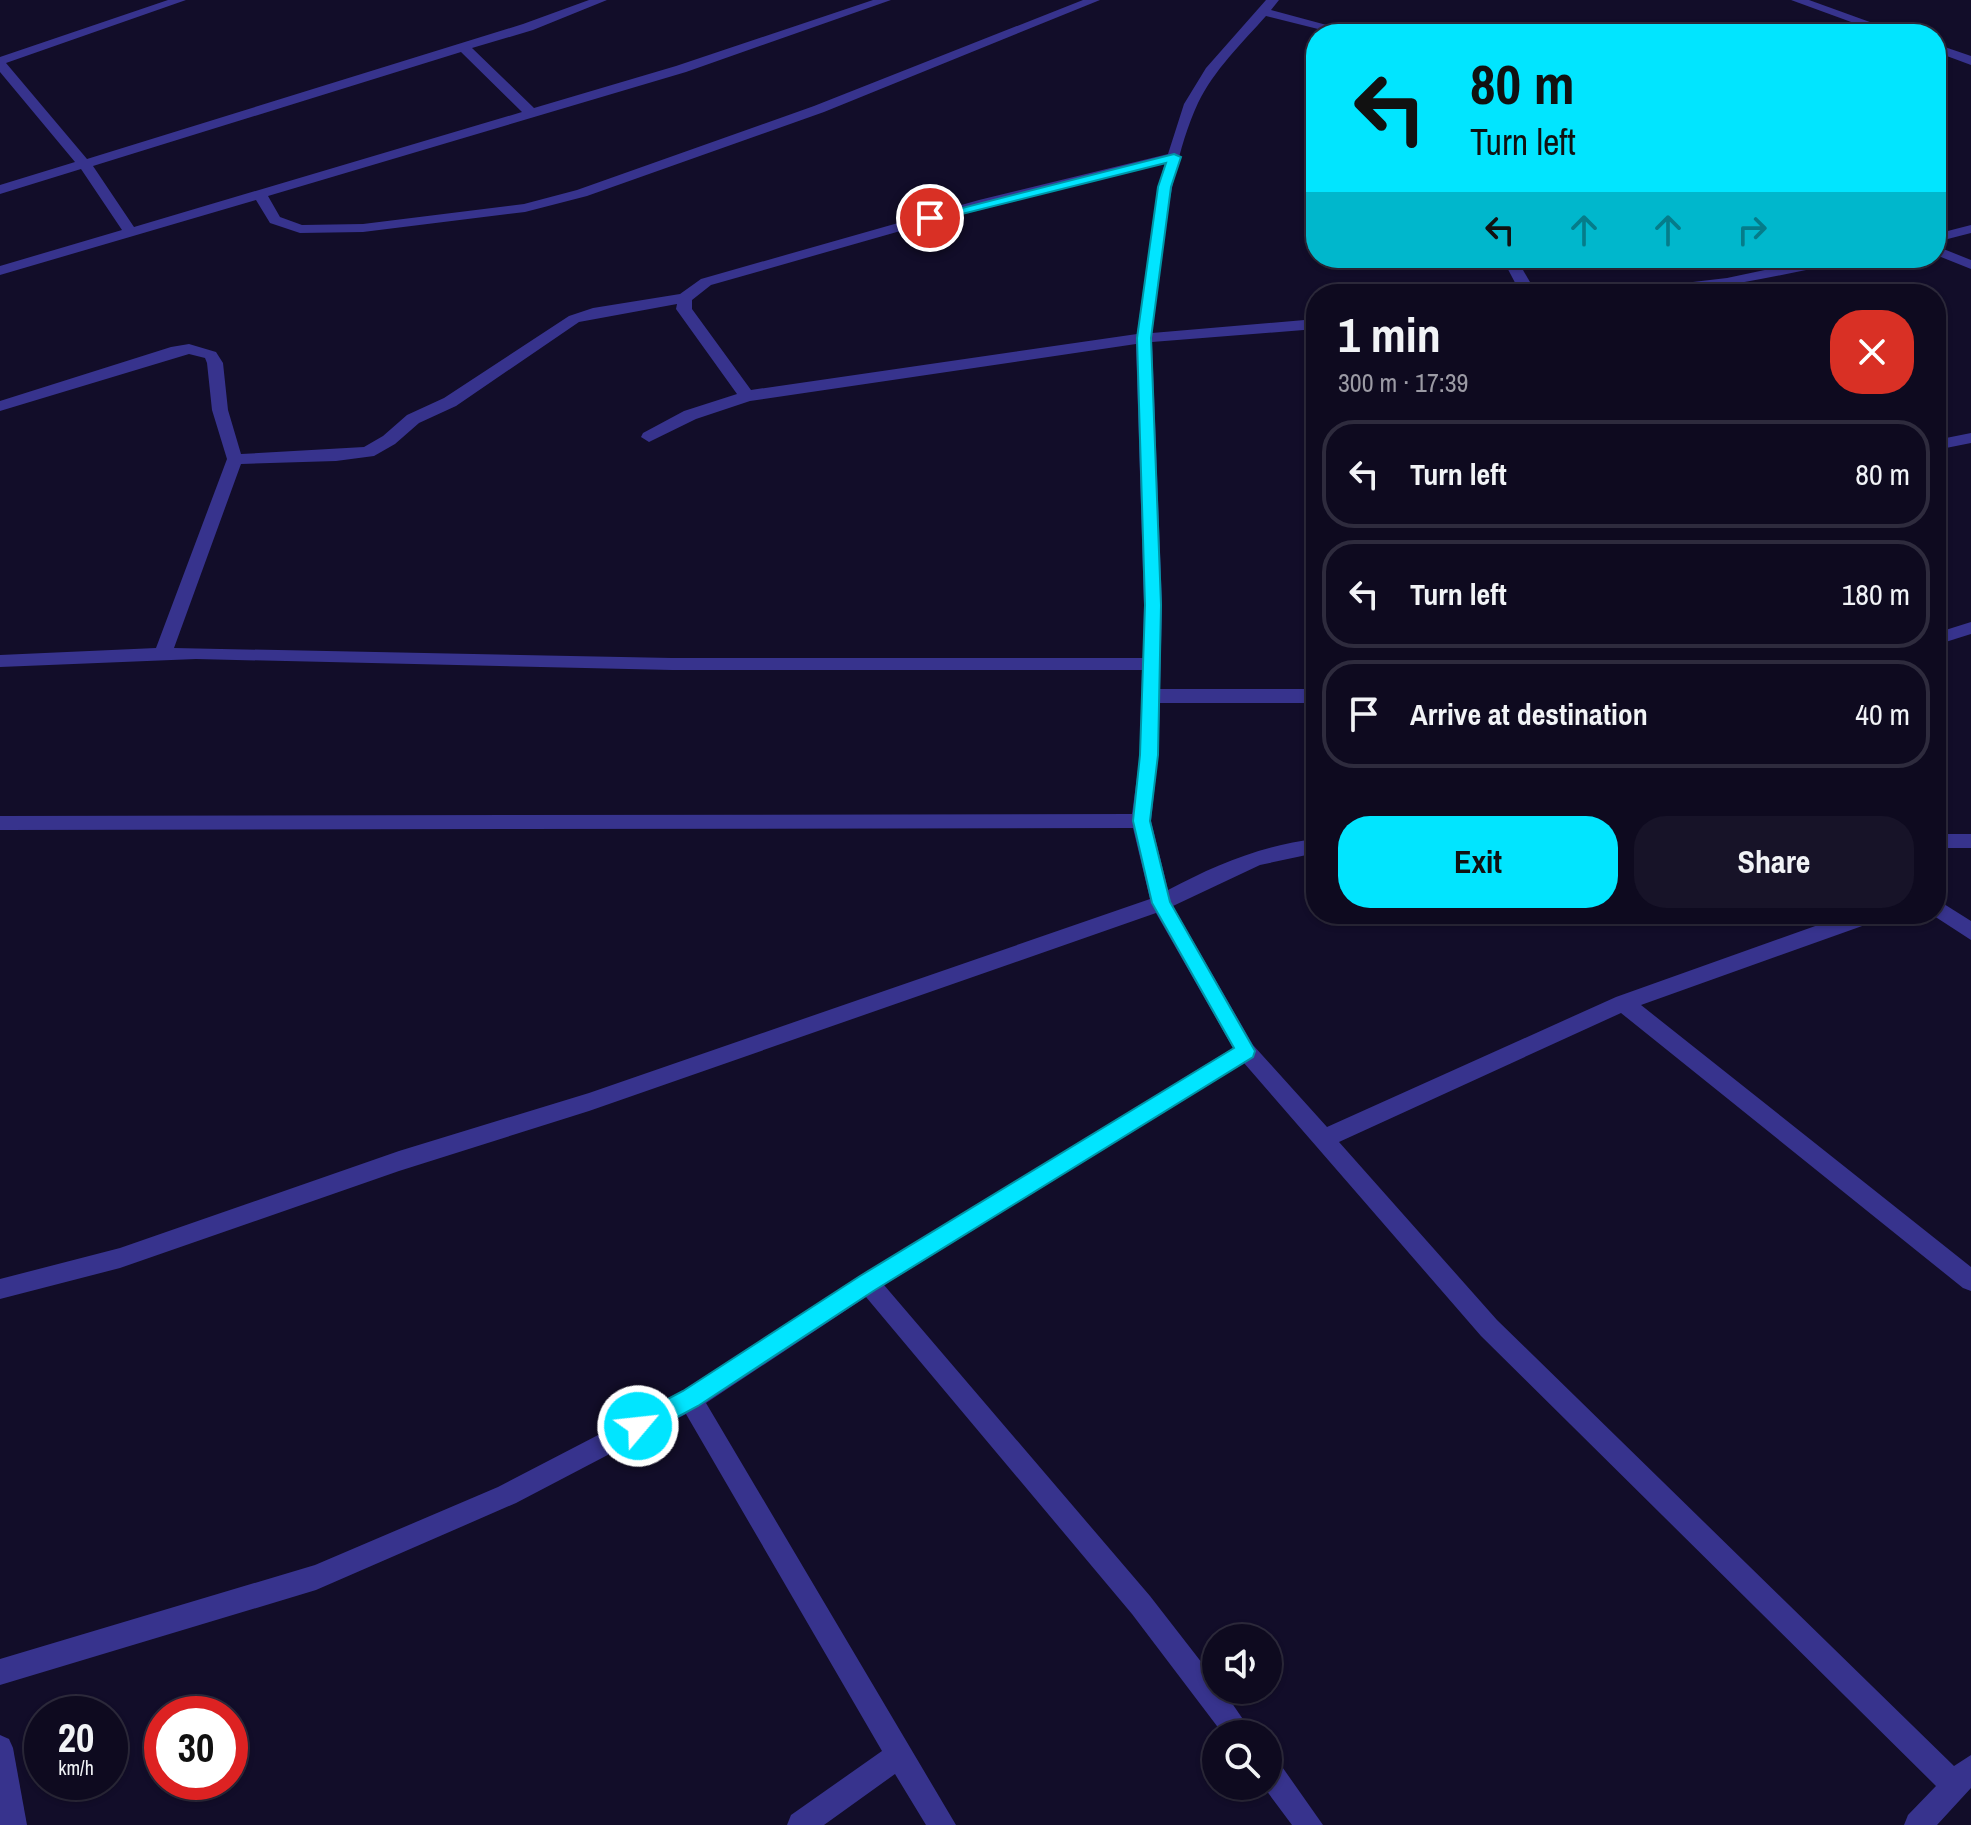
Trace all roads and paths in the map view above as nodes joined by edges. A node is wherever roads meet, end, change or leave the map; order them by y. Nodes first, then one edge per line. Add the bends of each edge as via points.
1 (180, 0) edge
2 (601, 0) edge
3 (885, 0) edge
4 (1094, 0) edge
5 (1797, 0) edge
6 (1827, 4) edge
7 (1268, 6) edge
8 (1323, 24) edge
9 (1874, 24) edge
10 (463, 47) junction
11 (1946, 52) edge
12 (1971, 61) edge
13 (0, 63) edge
14 (531, 113) junction
15 (1174, 157) junction
16 (85, 165) junction
17 (0, 190) edge
18 (260, 195) junction
19 (1971, 229) edge
20 (131, 232) junction
21 (1946, 235) edge
22 (1946, 254) edge
23 (1971, 265) edge
24 (1795, 268) edge
25 (0, 271) edge
26 (1711, 284) edge
27 (685, 298) junction
28 (1306, 325) edge
29 (1144, 338) junction
30 (747, 396) junction
31 (0, 406) edge
32 (649, 437) dead end
33 (1971, 438) edge
34 (1946, 443) edge
35 (235, 459) junction
36 (1971, 628) edge
37 (1946, 636) edge
38 (163, 654) junction
39 (0, 661) edge
40 (1151, 664) junction
41 (1150, 696) junction
42 (1306, 696) edge
43 (1141, 821) junction
44 (0, 823) edge
45 (1946, 841) edge
46 (1971, 841) edge
47 (1306, 847) edge
48 (1161, 903) junction
49 (1946, 914) edge
50 (1844, 924) edge
51 (1971, 932) edge
52 (1623, 1003) junction
53 (1246, 1051) junction
54 (1321, 1140) junction
55 (1971, 1281) edge
56 (868, 1283) junction
57 (0, 1289) edge
58 (691, 1399) junction
59 (0, 1672) edge
60 (1229, 1720) edge
61 (0, 1748) edge
62 (899, 1755) junction
63 (1962, 1776) edge
64 (1282, 1789) edge
65 (13, 1825) edge
66 (801, 1825) edge
67 (942, 1825) edge
68 (1309, 1825) edge
69 (1918, 1825) edge

1 - 13 street
2 - 10 street
3 - 14 street
4 - 18 street via 674,163 525,208 363,228 300,229 275,220
5 - 6 street
6 - 9 street
7 - 8 street
7 - 15 street via 1205,80 1191,104
10 - 14 street
10 - 16 street
11 - 12 street
13 - 16 street
14 - 18 street
15 - 27 street via 821,247 706,282
15 - 29 street
16 - 17 street
16 - 20 street
18 - 20 street
19 - 21 street
20 - 25 street
22 - 23 street
24 - 26 street
27 - 30 street via 684,309 699,334
27 - 35 street via 574,319 368,452
28 - 29 street
29 - 30 street
29 - 40 street via 1152,513
30 - 32 street via 690,415
31 - 35 street via 154,356 202,350 215,363 220,410
33 - 34 street
35 - 38 street
36 - 37 street
38 - 39 street
38 - 40 street via 672,664
40 - 41 street
41 - 42 street
41 - 43 street
43 - 44 street
43 - 48 street
45 - 46 street
47 - 48 street via 1245,861
48 - 53 street
48 - 57 street via 120,1258
49 - 51 street
50 - 52 street
52 - 54 street
52 - 55 street
53 - 54 street
53 - 56 street
54 - 63 street via 1526,1367
56 - 58 street
56 - 60 street via 1141,1605
58 - 59 street via 507,1495 316,1577
58 - 62 street
61 - 65 street
62 - 66 street
62 - 67 street
63 - 69 street
64 - 68 street

